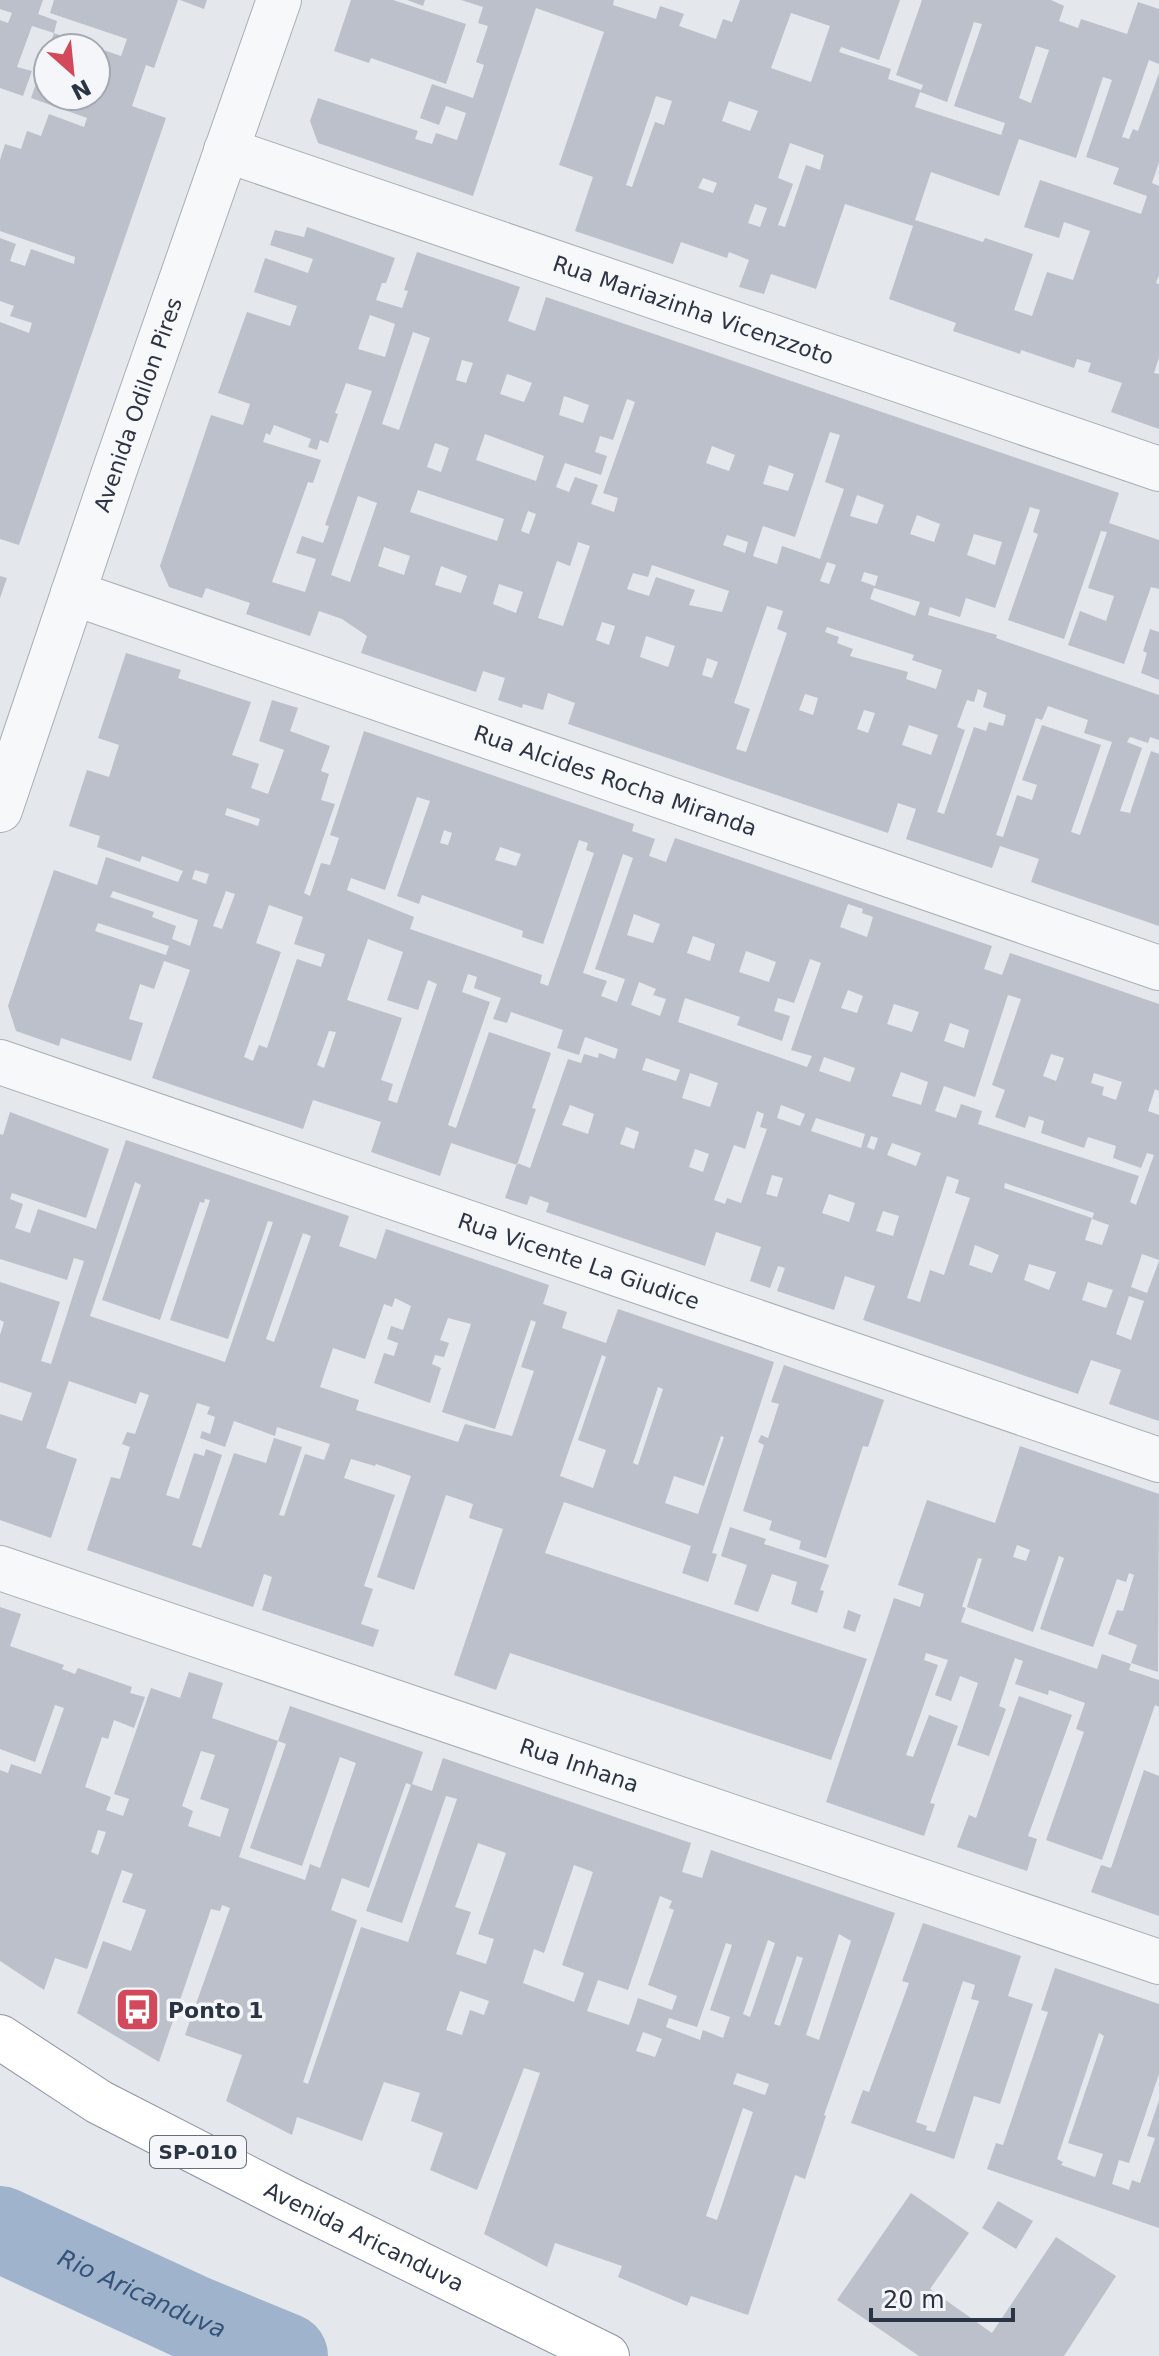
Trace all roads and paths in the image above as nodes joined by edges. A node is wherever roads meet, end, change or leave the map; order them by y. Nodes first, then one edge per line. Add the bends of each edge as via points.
1 (279, 0) edge
2 (226, 150) junction
3 (1159, 469) edge
4 (73, 593) junction
5 (0, 810) edge
6 (1159, 968) edge
7 (0, 1062) edge
8 (1159, 1460) edge
9 (0, 1568) edge
10 (1159, 1962) edge
11 (0, 2037) edge
12 (607, 2356) edge

1 - 2 street, Avenida Odilon Pires
2 - 3 street, Rua Mariazinha Vicenzzoto
2 - 4 street, Avenida Odilon Pires
4 - 5 street, Avenida Odilon Pires
4 - 6 street, Rua Alcides Rocha Miranda
7 - 8 street, Rua Vicente La Giudice
9 - 10 street, Rua Inhana
11 - 12 highway, Avenida Aricanduva / SP-010 via 99,2102

